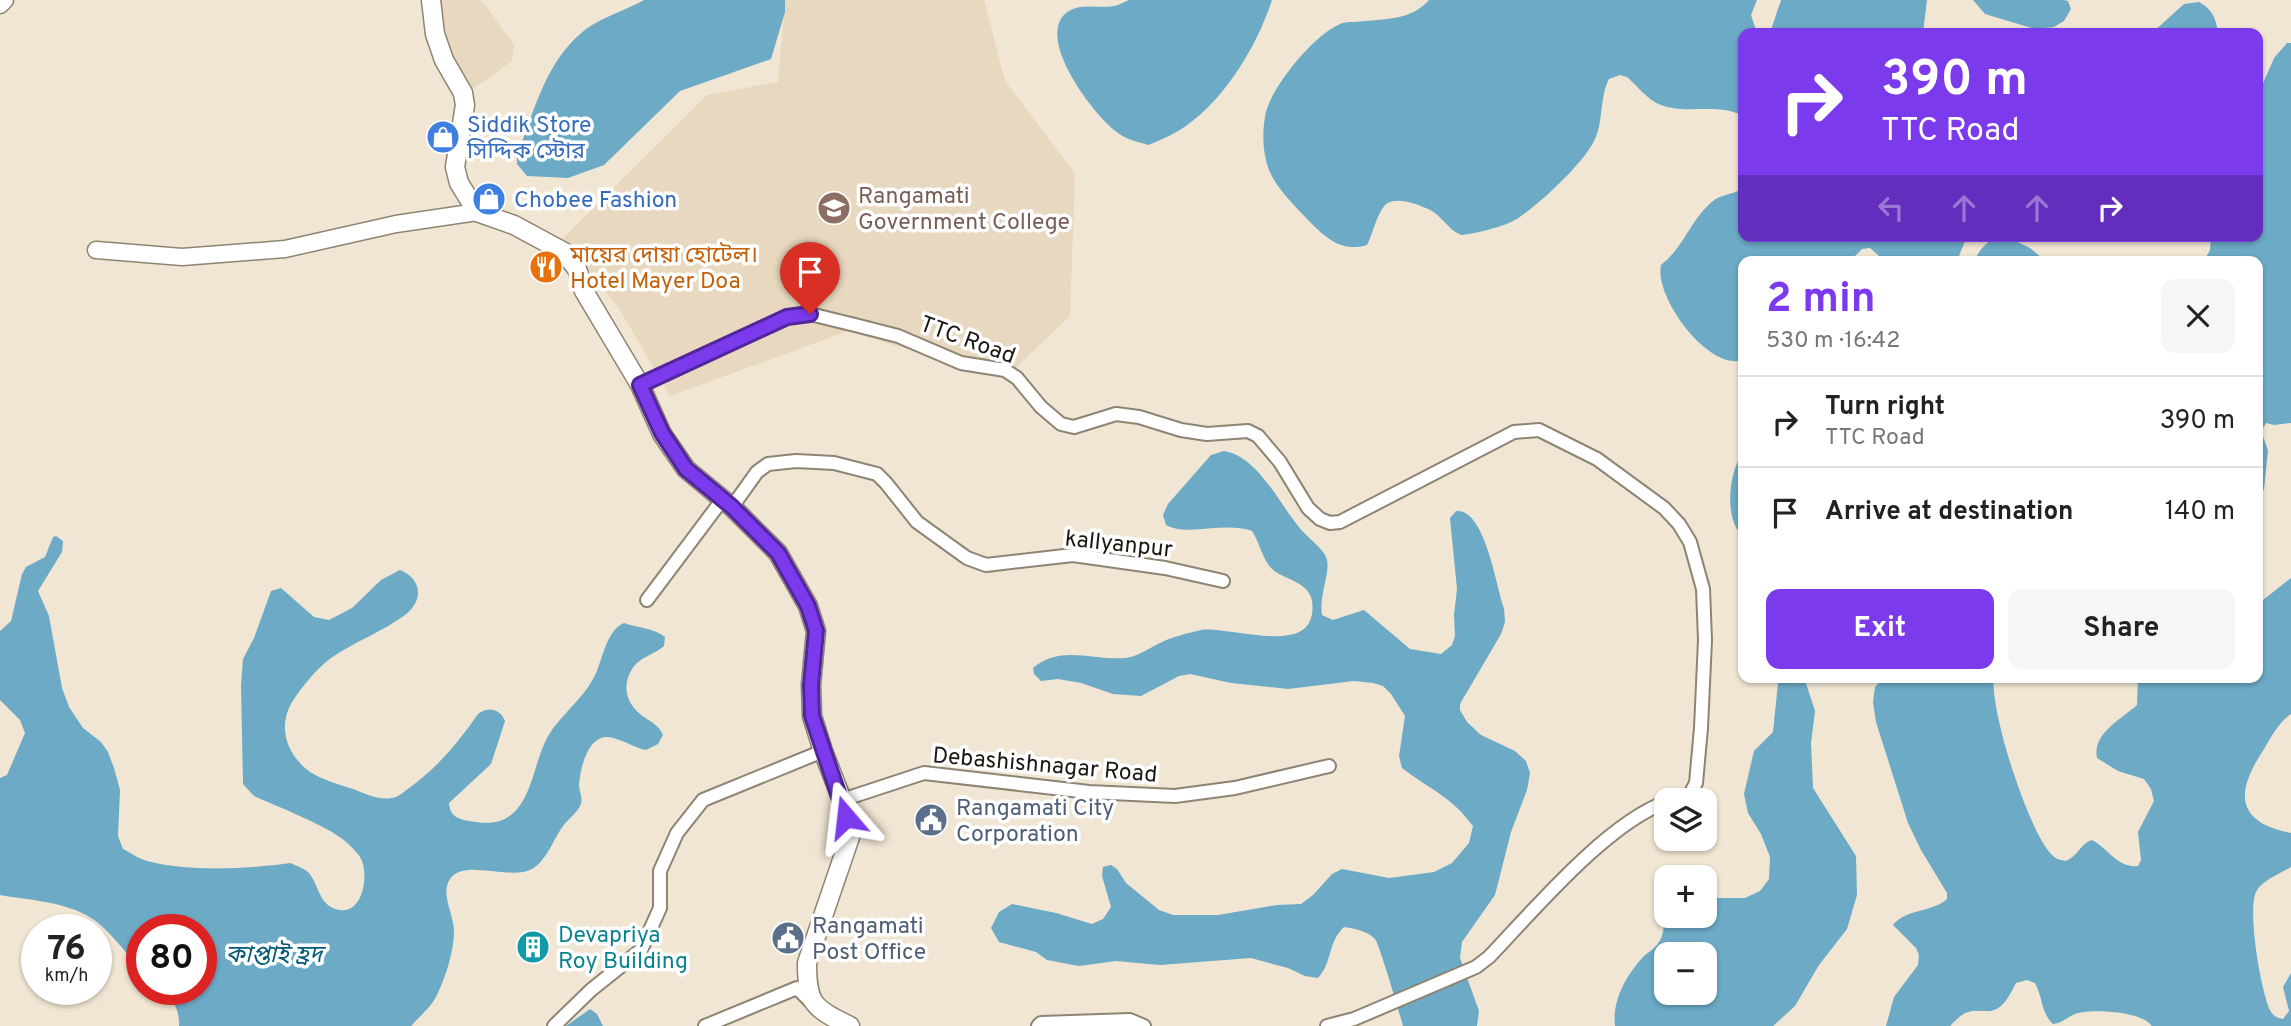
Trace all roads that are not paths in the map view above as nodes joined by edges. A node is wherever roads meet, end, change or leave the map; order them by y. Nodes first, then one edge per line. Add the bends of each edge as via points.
1 (5, 0) edge
2 (431, 0) edge
3 (0, 5) edge
4 (477, 212) junction
5 (96, 250) dead end
6 (640, 385) junction
7 (727, 503) junction
8 (1223, 581) dead end
9 (648, 600) dead end
10 (823, 751) junction
11 (1329, 766) dead end
12 (1693, 788) edge
13 (842, 800) junction
14 (1654, 806) edge
15 (819, 1010) junction
16 (554, 1026) edge
17 (705, 1026) edge
18 (850, 1026) edge
19 (1038, 1026) edge
20 (1144, 1026) edge
21 (1327, 1026) edge

1 - 3 main road
2 - 4 highway via 435,34 465,105 455,167
4 - 5 main road via 396,224 285,249 183,257
4 - 6 highway via 514,225 564,252
6 - 7 highway via 662,433 686,469
6 - 12 street, TTC Road via 787,317 810,314 898,336 961,363 1005,370 1060,424 1074,428 1116,414 1181,430 1207,434 1242,430 1258,436 1308,508 1330,523 1340,522 1514,432 1549,433 1597,459 1664,508 1690,542 1703,589 1705,640
7 - 8 street, kallyanpur via 768,464 834,463 877,474 917,522 967,558 986,565 1073,555
7 - 9 street, kallyanpur
7 - 10 highway via 778,553 808,606 816,631 812,716
10 - 13 highway
10 - 16 street via 703,800 677,833 660,871 660,908 641,950
11 - 13 street, Debashishnagar Road via 1235,788 1175,796 1089,792 925,773
13 - 15 highway via 851,835 807,963 812,1000
14 - 21 street via 1593,852 1476,967
15 - 17 street via 797,988
15 - 18 highway
19 - 20 street via 1130,1020

